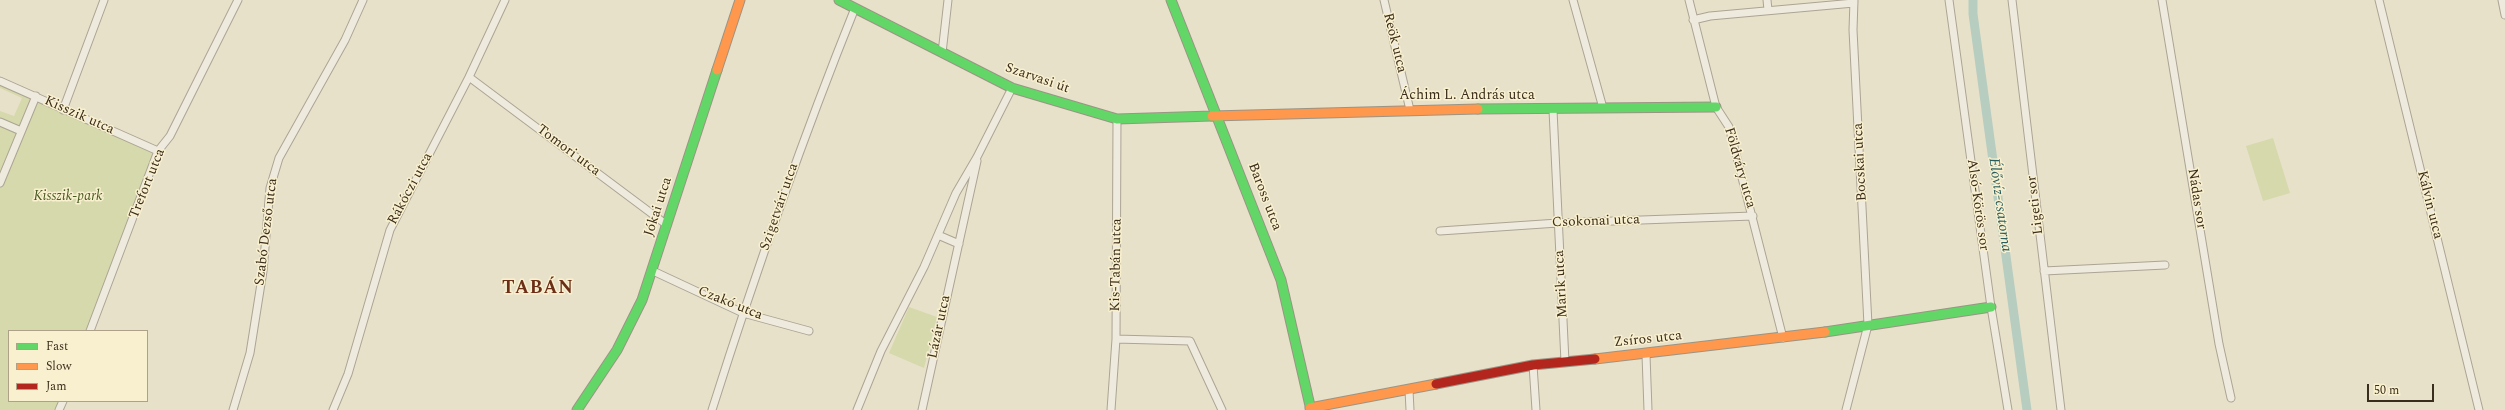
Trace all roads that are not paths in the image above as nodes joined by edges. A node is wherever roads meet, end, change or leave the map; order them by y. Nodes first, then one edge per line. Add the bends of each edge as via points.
1 (104, 0) edge
2 (238, 0) edge
3 (363, 0) edge
4 (505, 0) edge
5 (740, 0) edge
6 (839, 0) edge
7 (948, 0) edge
8 (1171, 0) edge
9 (1384, 0) edge
10 (1573, 0) edge
11 (1688, 0) edge
12 (1767, 0) edge
13 (1949, 0) edge
14 (2012, 0) edge
15 (2162, 0) edge
16 (2379, 0) edge
17 (2502, 0) edge
18 (1854, 2) edge
19 (852, 4) edge
20 (1768, 10) junction
21 (2505, 15) edge
22 (1693, 20) junction
23 (942, 53) junction
24 (469, 77) junction
25 (0, 81) edge
26 (1012, 88) junction
27 (36, 96) junction
28 (1716, 107) junction
29 (1603, 108) junction
30 (63, 110) junction
31 (1410, 110) junction
32 (1553, 110) junction
33 (1218, 117) junction
34 (1117, 119) junction
35 (0, 122) edge
36 (21, 131) junction
37 (158, 151) junction
38 (977, 157) junction
39 (0, 182) edge
40 (1753, 216) junction
41 (1558, 223) junction
42 (667, 225) junction
43 (1440, 231) dead end
44 (938, 235) junction
45 (959, 244) junction
46 (2165, 265) dead end
47 (653, 271) junction
48 (2044, 271) junction
49 (1991, 307) junction
50 (743, 313) junction
51 (1868, 325) junction
52 (90, 330) edge
53 (809, 331) dead end
54 (1784, 338) junction
55 (1116, 339) junction
56 (1646, 355) junction
57 (1565, 362) junction
58 (1533, 365) junction
59 (1409, 390) junction
60 (2231, 398) dead end
61 (1310, 409) edge
62 (233, 410) edge
63 (332, 410) edge
64 (577, 410) edge
65 (712, 410) edge
66 (857, 410) edge
67 (922, 410) edge
68 (1111, 410) edge
69 (1222, 410) edge
70 (1410, 410) edge
71 (1536, 410) edge
72 (1648, 410) edge
73 (1846, 410) edge
74 (2008, 410) edge
75 (2061, 410) edge
76 (2479, 410) edge

1 - 30 street
2 - 37 street, Trefort utca via 170,136
3 - 62 street, Szabó Dezső utca via 344,40 291,132 279,158 270,188 263,271 250,353
4 - 24 street, Rákóczi utca
5 - 42 street, Jókai utca
6 - 19 street, Szarvasi út
7 - 23 street
8 - 33 street, Baross utca
9 - 31 street, Reök utca
10 - 29 street
11 - 22 street, Földváry utca
12 - 20 street
13 - 49 street, Alsó-Körös sor
14 - 48 street, Ligeti sor
15 - 60 street, Nádas sor via 2219,344
16 - 76 street, Kálvin utca
17 - 21 street
18 - 20 street
18 - 51 street, Bocskai utca via 1853,30
19 - 23 street, Szarvasi út
19 - 50 street, Szigetvári utca
20 - 22 street
22 - 28 street, Földváry utca
23 - 26 street, Szarvasi út
24 - 42 street, Tomori utca
24 - 63 street, Rákóczi utca via 390,230 348,374
25 - 27 street, Kisszik utca
26 - 34 street, Szarvasi út
26 - 38 street, Lázár utca
27 - 30 street, Kisszik utca
27 - 36 street
28 - 29 street, Áchim L. András utca
28 - 40 street, Földváry utca via 1729,127
29 - 32 street, Áchim L. András utca
30 - 37 street, Kisszik utca
31 - 32 street, Áchim L. András utca
31 - 33 street, Áchim L. András utca
32 - 41 street, Marik utca
33 - 34 street, Szarvasi út
33 - 61 street, Baross utca via 1281,280
34 - 55 street, Kis-Tabán utca
35 - 36 street
36 - 39 street
37 - 52 street, Trefort utca
38 - 44 street, Lázár utca via 956,193
38 - 45 street, Lázár utca
40 - 41 street, Csokonai utca
40 - 54 street, Földváry utca
41 - 43 street, Csokonai utca
41 - 57 street, Marik utca
42 - 47 street, Jókai utca
44 - 45 street
44 - 66 street, Lázár utca via 881,351
45 - 67 street, Lázár utca
46 - 48 street
47 - 50 street, Czakó utca
47 - 64 street, Jókai utca via 642,300 617,350
48 - 75 street, Ligeti sor
49 - 51 street, Zsíros utca
49 - 74 street, Alsó-Körös sor
50 - 53 street, Czakó utca
50 - 65 street, Szigetvári utca
51 - 54 street, Zsíros utca
51 - 73 street, Bocskai utca
54 - 56 street, Zsíros utca
55 - 68 street, Kis-Tabán utca
55 - 69 street via 1190,341
56 - 57 street, Zsíros utca
56 - 72 street
57 - 58 street, Zsíros utca
58 - 59 street, Zsíros utca
58 - 71 street
59 - 61 street, Zsíros utca
59 - 70 street

